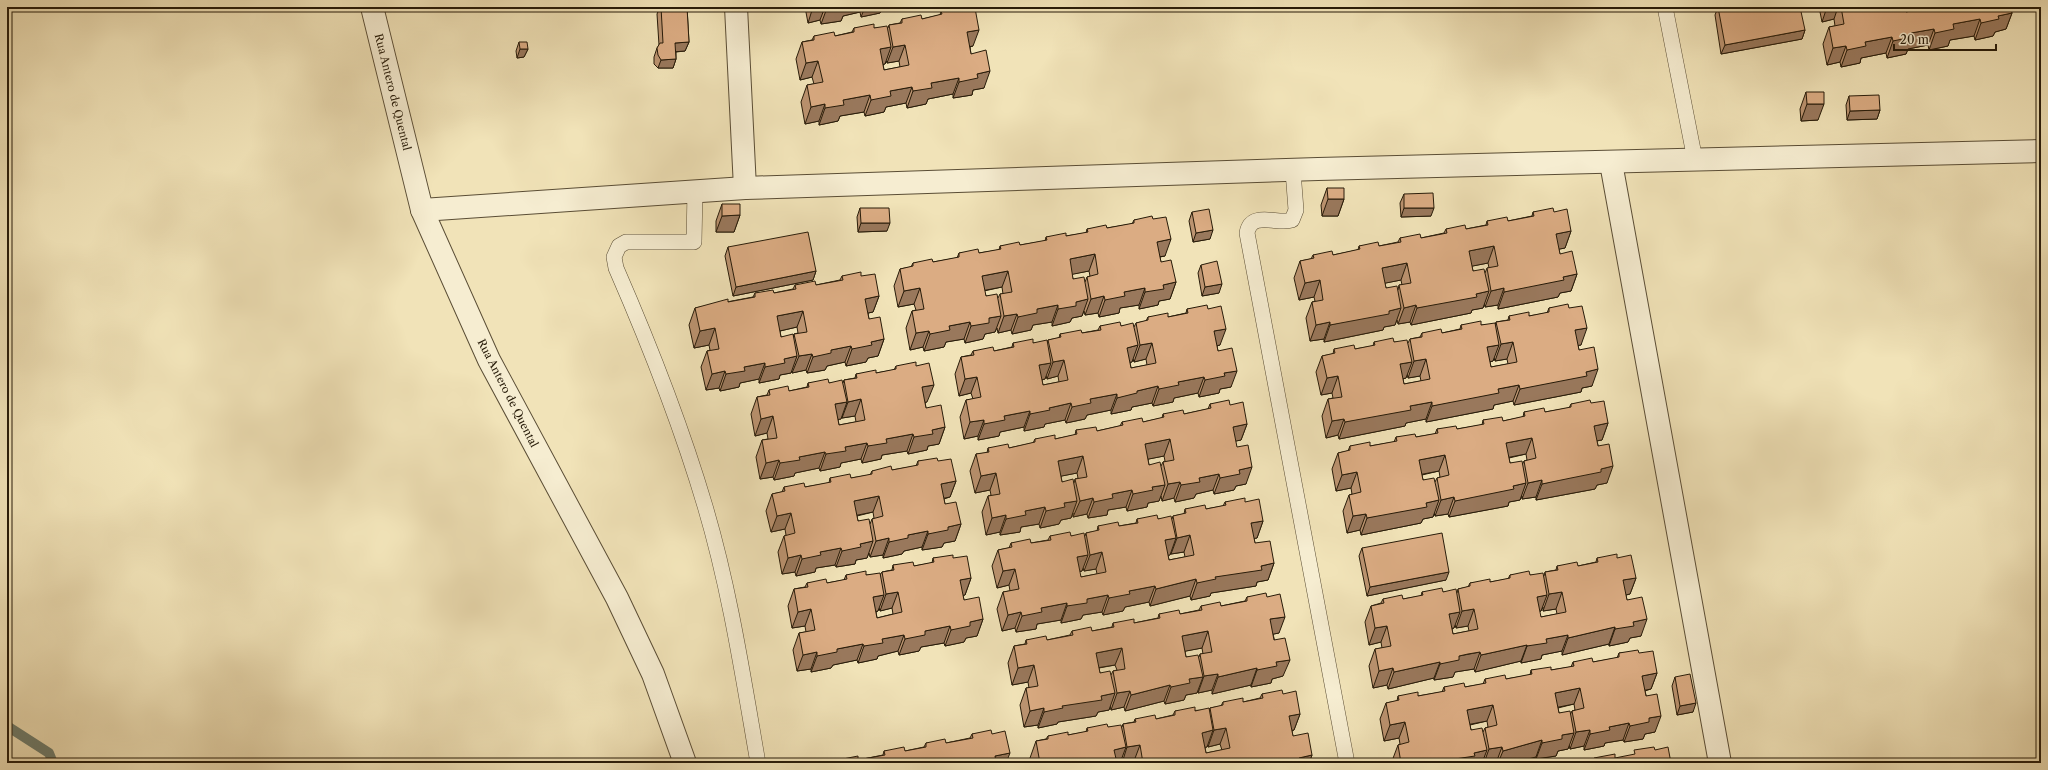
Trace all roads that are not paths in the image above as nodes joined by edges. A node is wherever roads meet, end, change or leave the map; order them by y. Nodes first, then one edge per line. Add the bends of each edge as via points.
1 (372, 7) edge
2 (736, 7) edge
3 (1665, 7) edge
4 (2041, 151) edge
5 (1695, 160) junction
6 (1611, 162) junction
7 (1293, 171) junction
8 (744, 188) junction
9 (695, 190) junction
10 (422, 210) junction
11 (685, 763) edge
12 (758, 763) edge
13 (1347, 763) edge
14 (1720, 763) edge

1 - 10 street, Rua Antero de Quental
2 - 8 street
3 - 5 lane
4 - 5 street
5 - 6 street
6 - 7 street
6 - 14 street
7 - 8 street
7 - 13 lane via 1296,210 1292,220 1254,221 1248,226 1248,233
8 - 9 street
9 - 10 street
9 - 12 lane via 694,242 626,242 619,246 614,258 675,413 705,506 733,619
10 - 11 street, Rua Antero de Quental via 489,360 621,605 653,674

